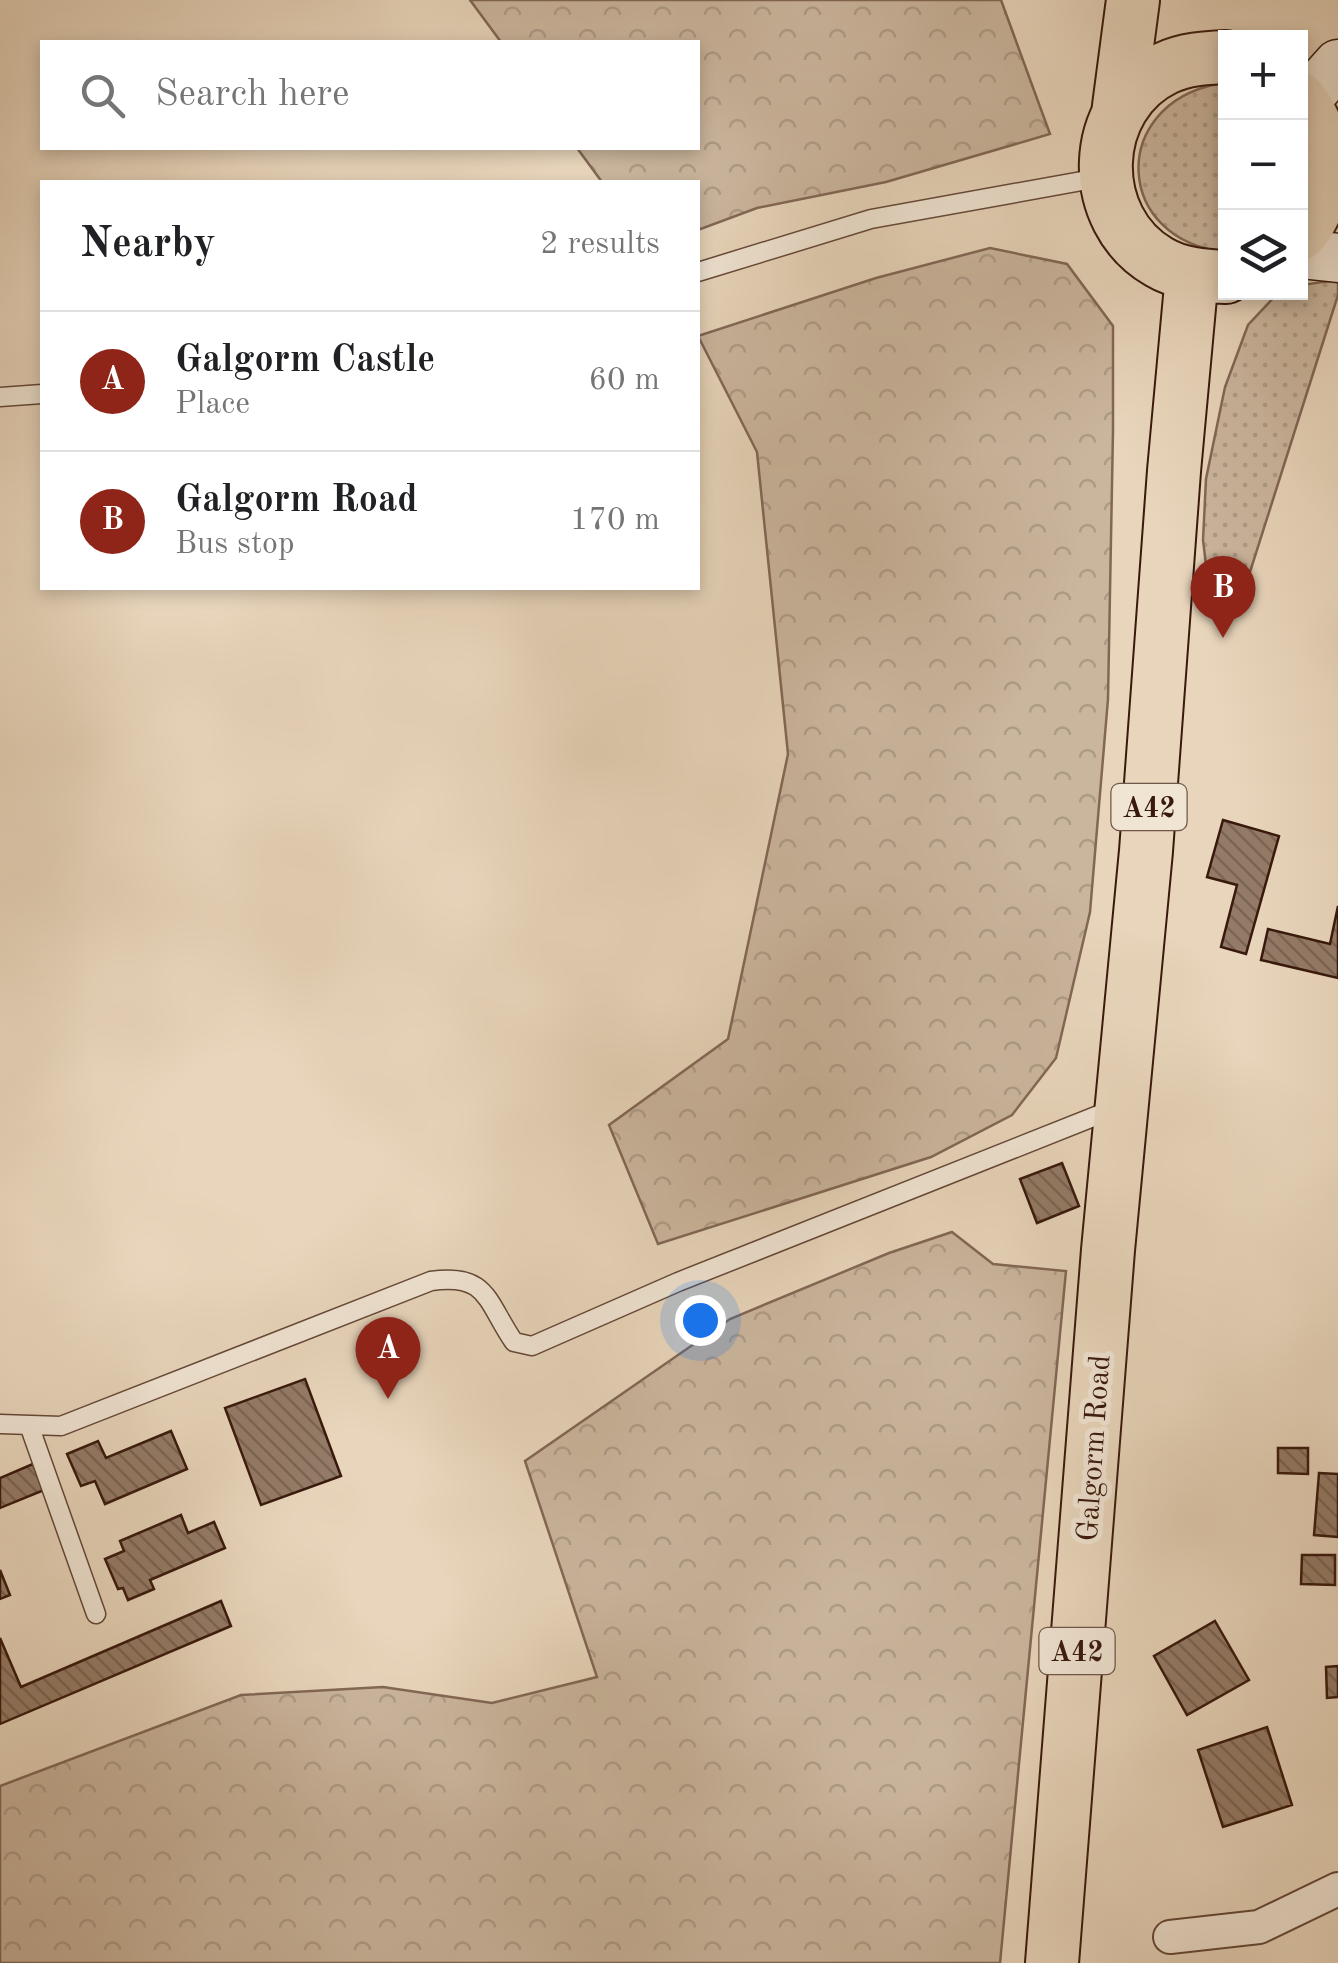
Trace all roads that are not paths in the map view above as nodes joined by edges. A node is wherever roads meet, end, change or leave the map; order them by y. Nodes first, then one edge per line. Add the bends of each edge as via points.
1 (1133, 0) edge
2 (1144, 0) edge
3 (1215, 57) edge
4 (1338, 64) edge
5 (1308, 94) edge
6 (1308, 111) edge
7 (1118, 114) junction
8 (1332, 172) edge
9 (1104, 177) junction
10 (1308, 220) edge
11 (1308, 255) edge
12 (1338, 258) edge
13 (700, 271) edge
14 (1209, 276) edge
15 (40, 394) edge
16 (0, 398) edge
17 (1121, 1106) junction
18 (0, 1424) edge
19 (29, 1425) junction
20 (96, 1614) dead end
21 (1338, 1888) edge
22 (1170, 1938) dead end
23 (1052, 1963) edge

1 - 7 main road, A42
2 - 3 main road, A42
3 - 7 main road, A42 via 1164,68
4 - 5 street
6 - 8 main road
7 - 9 main road, A42 via 1106,144
8 - 10 main road
9 - 13 lane via 871,219
9 - 14 main road, A42 via 1113,211 1132,240 1159,262
11 - 12 street
14 - 17 main road, Galgorm Road / A42 via 1172,490
15 - 16 lane
17 - 19 lane via 532,1346 514,1342 483,1290 460,1277 431,1281 61,1426
17 - 23 main road, Galgorm Road / A42
18 - 19 lane
19 - 20 lane
21 - 22 street via 1259,1927

